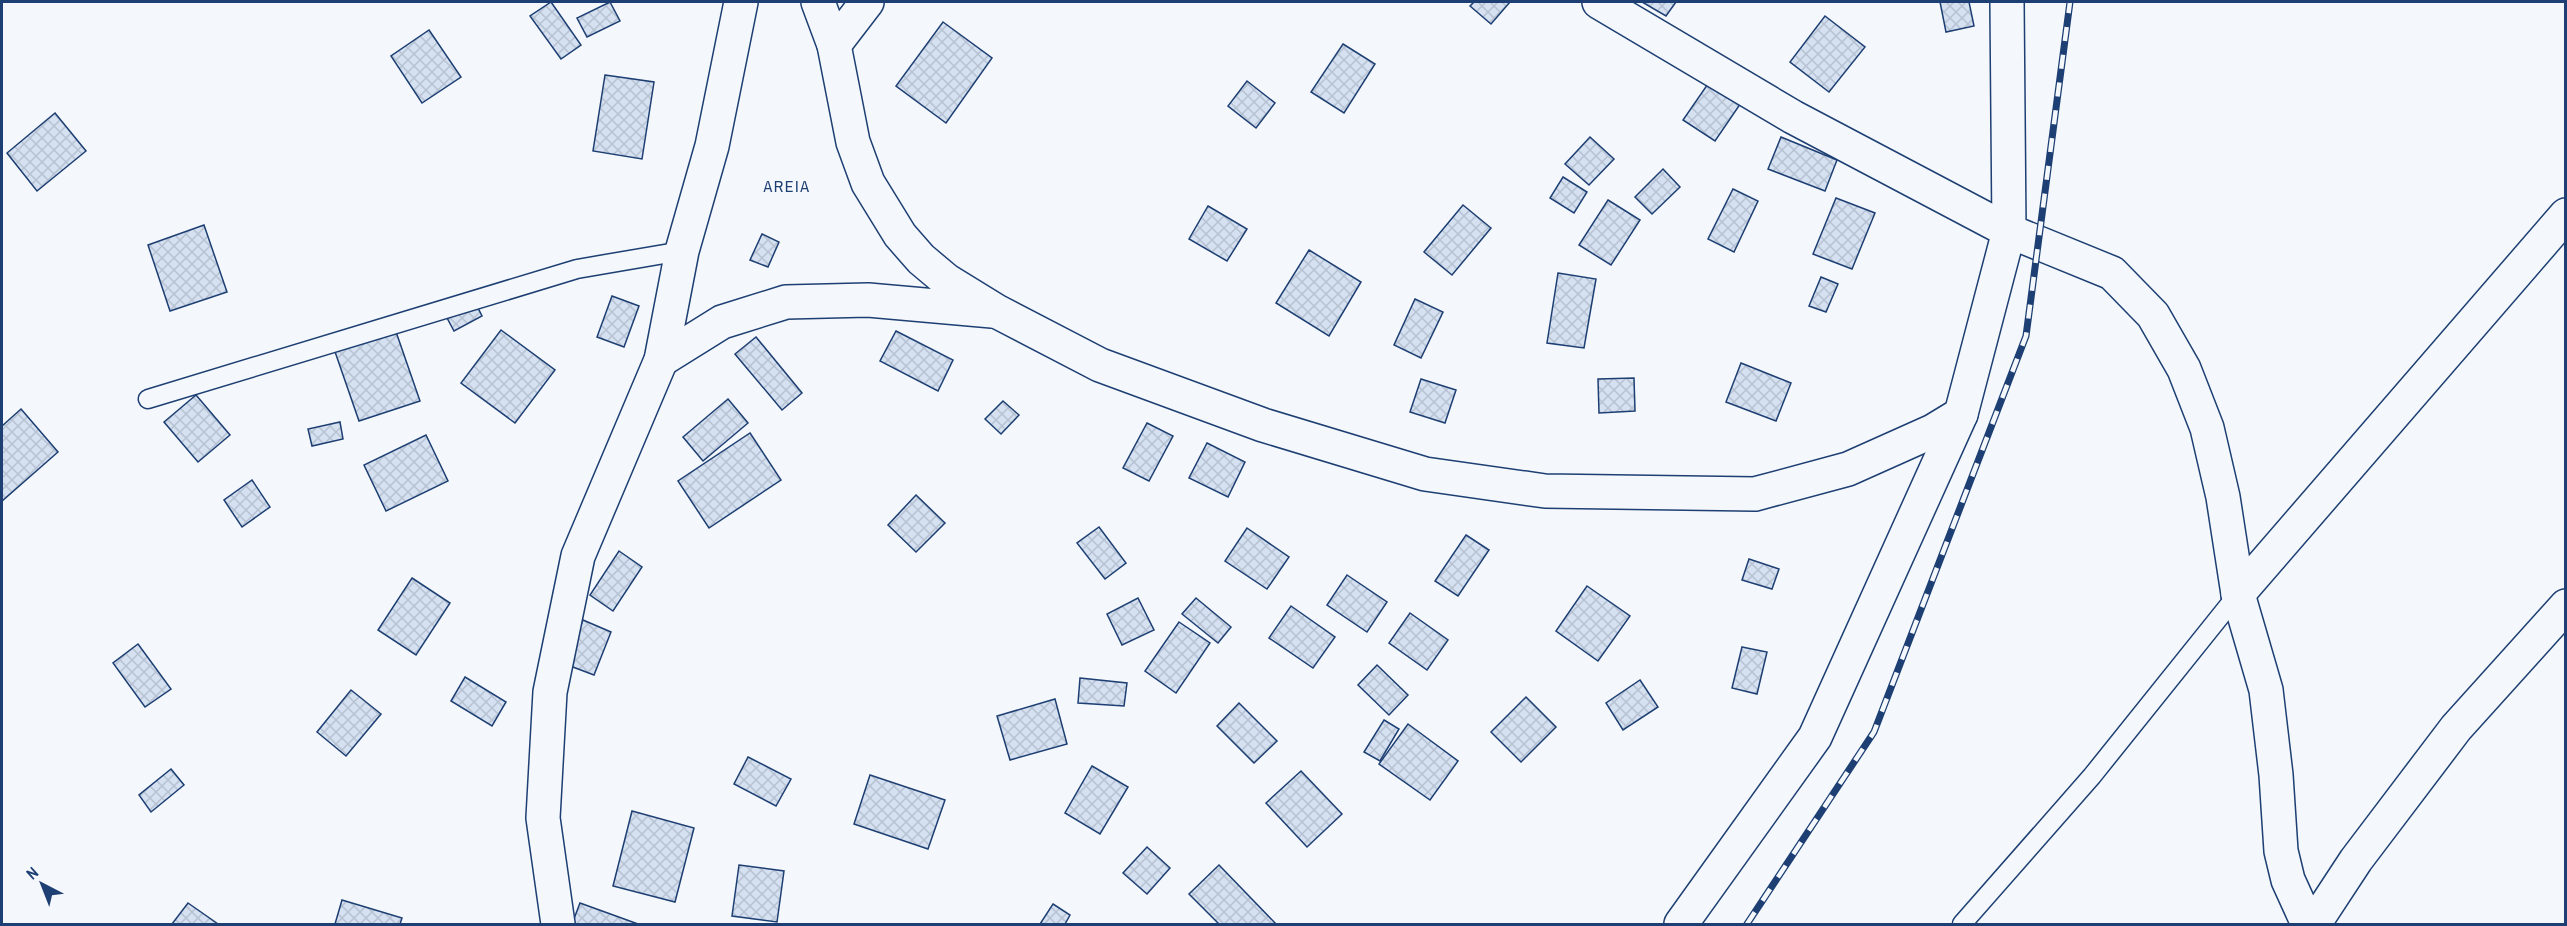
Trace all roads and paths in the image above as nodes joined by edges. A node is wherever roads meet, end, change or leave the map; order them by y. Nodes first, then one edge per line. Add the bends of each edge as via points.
1 (741, 2) edge
2 (818, 2) edge
3 (867, 2) edge
4 (1599, 2) edge
5 (2007, 2) edge
6 (834, 45) junction
7 (2565, 215) edge
8 (2009, 231) junction
9 (682, 251) junction
10 (998, 312) junction
11 (661, 360) junction
12 (148, 399) dead end
13 (1960, 414) junction
14 (2238, 594) junction
15 (2565, 606) edge
16 (558, 924) edge
17 (1681, 924) edge
18 (1962, 924) edge
19 (2308, 924) edge
20 (2314, 924) edge

1 - 9 street via 712,146
2 - 6 street
3 - 6 street
4 - 8 street via 1793,117
5 - 8 street
6 - 10 street via 853,142 867,183 900,235 921,259 946,280
7 - 14 street
8 - 13 street
8 - 14 street via 2112,273 2153,315 2184,369 2207,428 2223,497
9 - 11 street
9 - 12 lane via 577,269
10 - 11 street via 868,300 786,302 722,322
10 - 13 street via 1100,365 1263,425 1425,474 1545,491 1755,494 1848,469 1934,431
11 - 16 street via 578,556 550,692 543,818
13 - 17 street via 1815,737
14 - 18 lane via 2092,776
14 - 19 street via 2266,690 2281,851 2288,880
15 - 20 street via 2456,728 2356,860

